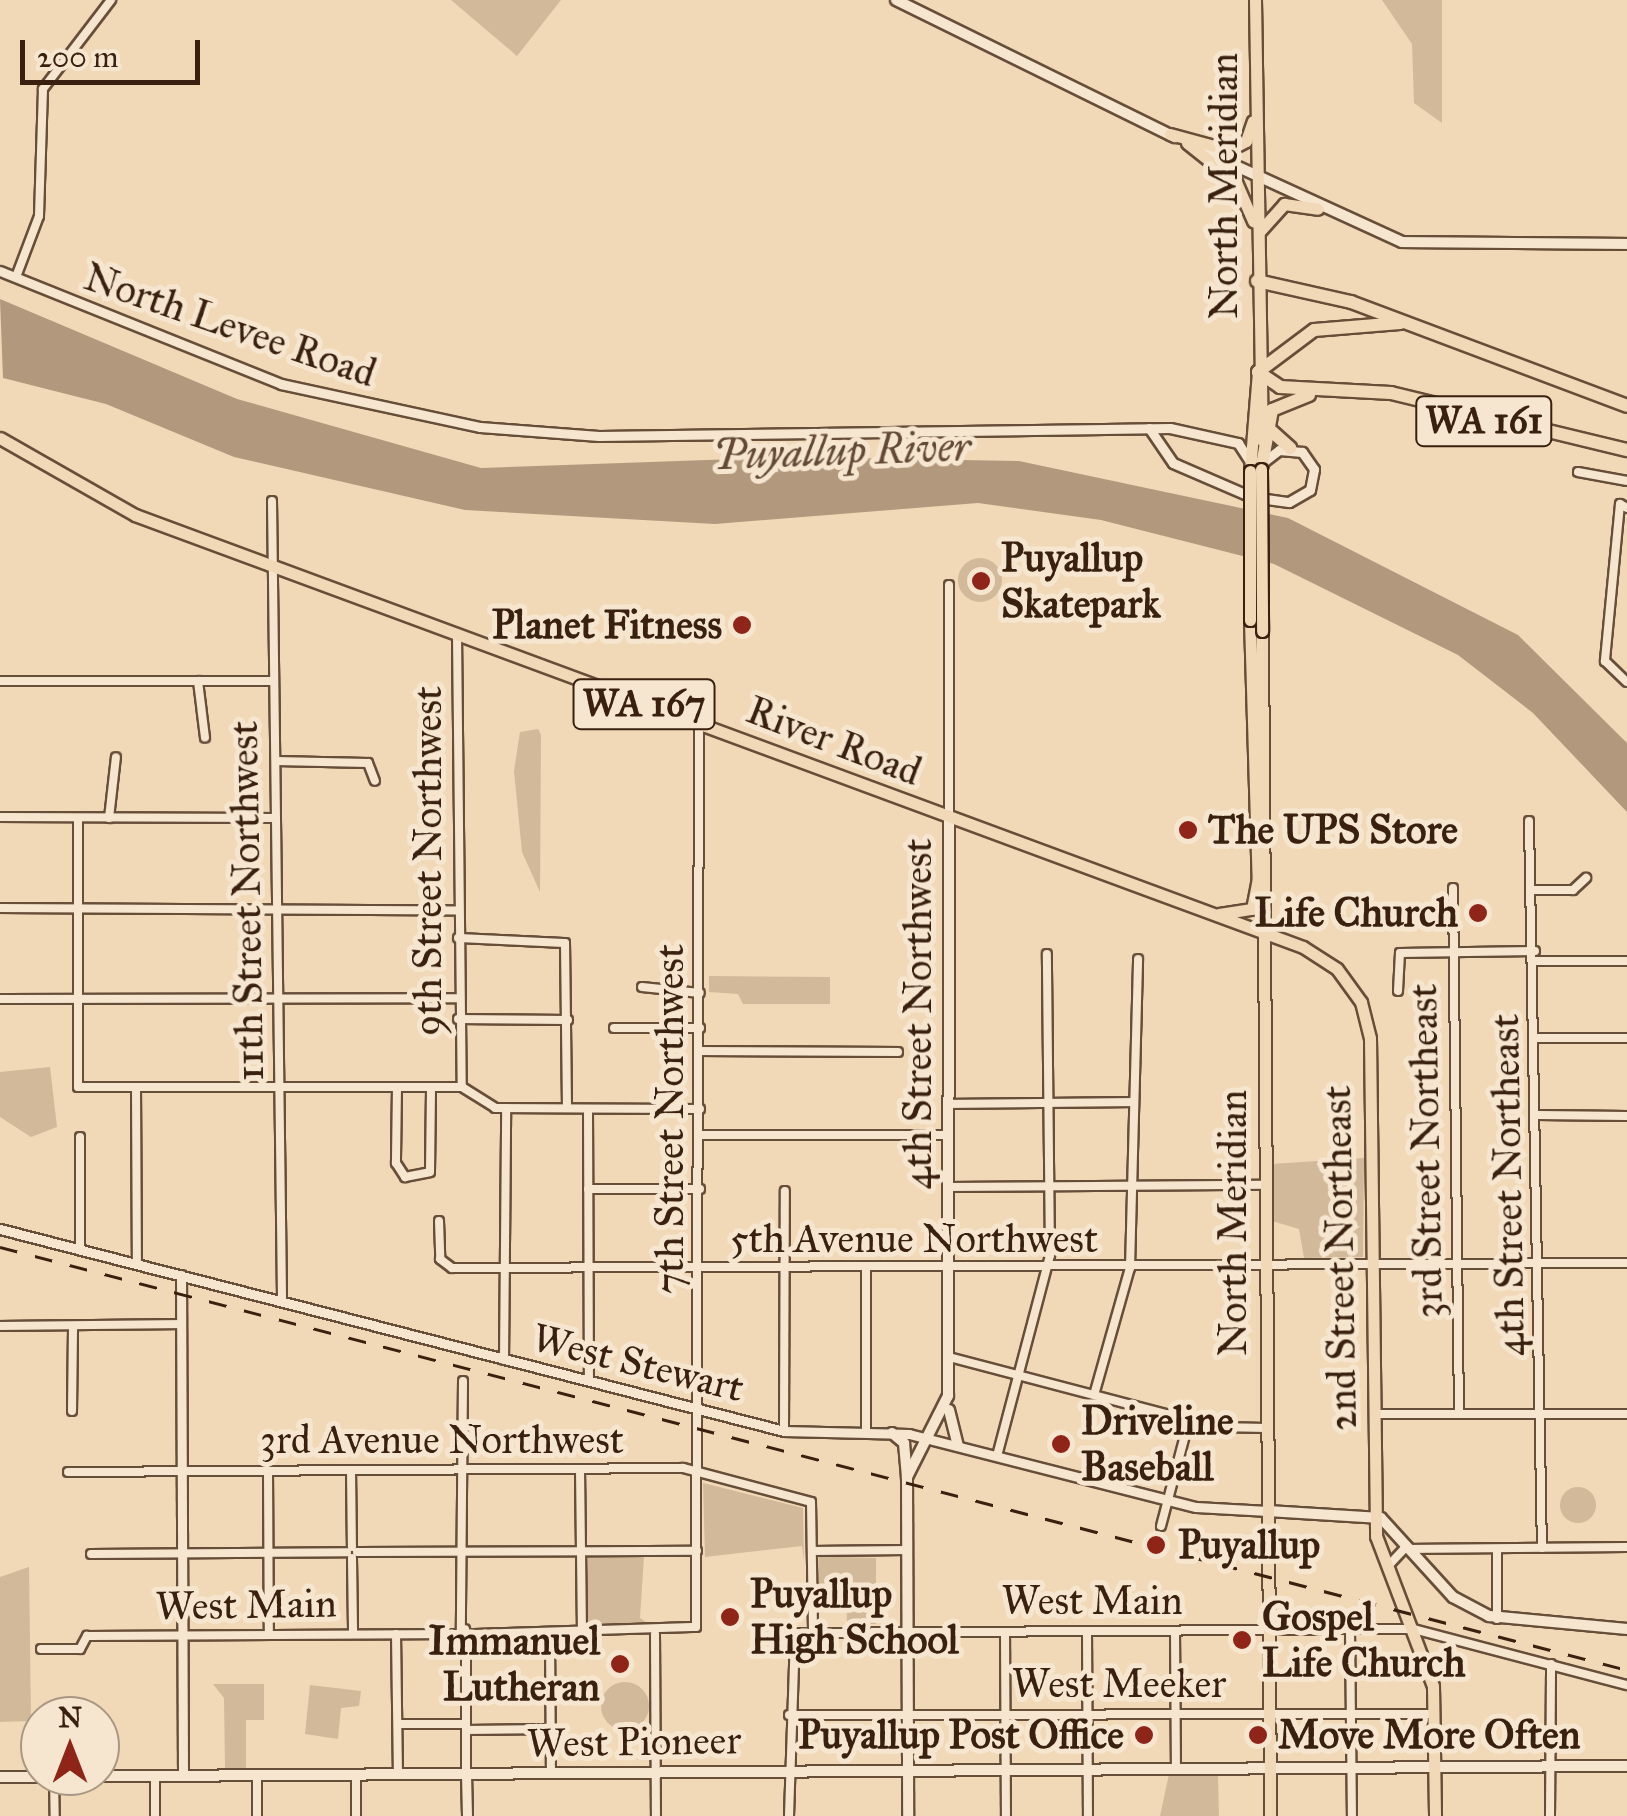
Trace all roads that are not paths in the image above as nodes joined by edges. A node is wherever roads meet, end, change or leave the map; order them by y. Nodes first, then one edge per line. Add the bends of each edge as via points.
1 (112, 0) edge
2 (896, 0) edge
3 (1255, 0) edge
4 (1256, 108) junction
5 (1170, 134) junction
6 (1188, 143) junction
7 (1257, 177) junction
8 (1318, 209) junction
9 (1256, 236) junction
10 (1627, 244) edge
11 (0, 271) edge
12 (16, 277) junction
13 (1257, 281) junction
14 (1400, 324) junction
15 (1258, 372) junction
16 (1342, 390) junction
17 (1627, 406) edge
18 (1251, 423) junction
19 (1149, 428) junction
20 (1268, 428) junction
21 (0, 438) edge
22 (1222, 440) junction
23 (1290, 448) junction
24 (1627, 450) edge
25 (1256, 467) junction
26 (1578, 472) dead end
27 (1627, 480) edge
28 (272, 501) dead end
29 (1623, 506) edge
30 (1624, 561) edge
31 (273, 566) junction
32 (950, 584) dead end
33 (1613, 612) junction
34 (1627, 618) edge
35 (457, 634) junction
36 (0, 681) edge
37 (198, 681) junction
38 (274, 681) junction
39 (1627, 682) edge
40 (699, 725) junction
41 (205, 738) dead end
42 (116, 758) dead end
43 (276, 761) junction
44 (374, 781) dead end
45 (0, 818) edge
46 (78, 818) junction
47 (109, 818) junction
48 (276, 818) junction
49 (949, 820) junction
50 (1529, 821) dead end
51 (1586, 878) dead end
52 (1258, 879) junction
53 (1454, 888) dead end
54 (1534, 890) junction
55 (0, 908) edge
56 (78, 908) junction
57 (278, 910) junction
58 (458, 910) junction
59 (1196, 910) junction
60 (1264, 934) junction
61 (458, 938) junction
62 (1297, 945) junction
63 (1453, 952) junction
64 (1047, 954) dead end
65 (1535, 956) junction
66 (1138, 959) dead end
67 (1627, 961) edge
68 (1264, 963) junction
69 (642, 988) dead end
70 (1398, 990) dead end
71 (700, 993) junction
72 (458, 998) junction
73 (0, 999) edge
74 (78, 999) junction
75 (278, 1000) junction
76 (458, 1019) junction
77 (568, 1020) junction
78 (614, 1028) dead end
79 (700, 1028) junction
80 (1536, 1038) junction
81 (1627, 1038) edge
82 (700, 1051) junction
83 (898, 1052) dead end
84 (280, 1086) junction
85 (462, 1086) junction
86 (136, 1087) junction
87 (396, 1087) junction
88 (431, 1087) junction
89 (1134, 1102) junction
90 (1048, 1103) junction
91 (948, 1104) junction
92 (506, 1108) junction
93 (568, 1108) junction
94 (588, 1108) junction
95 (700, 1109) junction
96 (1538, 1115) junction
97 (1627, 1116) edge
98 (700, 1135) junction
99 (948, 1135) junction
100 (80, 1137) dead end
101 (1134, 1185) junction
102 (1266, 1185) junction
103 (1048, 1186) junction
104 (948, 1187) junction
105 (588, 1189) junction
106 (700, 1189) junction
107 (785, 1190) dead end
108 (439, 1221) dead end
109 (0, 1229) edge
110 (80, 1250) junction
111 (1627, 1263) edge
112 (1540, 1264) junction
113 (138, 1265) junction
114 (1266, 1266) junction
115 (1373, 1266) junction
116 (1458, 1266) junction
117 (505, 1268) junction
118 (1130, 1268) junction
119 (588, 1269) junction
120 (700, 1269) junction
121 (785, 1269) junction
122 (866, 1269) junction
123 (948, 1269) junction
124 (1046, 1270) junction
125 (181, 1275) junction
126 (282, 1301) junction
127 (182, 1324) junction
128 (0, 1326) edge
129 (73, 1326) junction
130 (948, 1357) junction
131 (504, 1360) junction
132 (1018, 1374) junction
133 (463, 1381) dead end
134 (588, 1381) junction
135 (1094, 1395) junction
136 (948, 1396) junction
137 (699, 1410) junction
138 (72, 1411) dead end
139 (1374, 1414) junction
140 (1459, 1414) junction
141 (1541, 1414) junction
142 (1627, 1414) edge
143 (1189, 1420) junction
144 (1267, 1428) junction
145 (784, 1431) junction
146 (866, 1433) junction
147 (892, 1434) junction
148 (929, 1439) junction
149 (958, 1446) junction
150 (997, 1456) junction
151 (464, 1469) junction
152 (580, 1469) junction
153 (352, 1470) junction
154 (181, 1471) junction
155 (268, 1471) junction
156 (696, 1471) junction
157 (68, 1472) dead end
158 (906, 1477) junction
159 (1168, 1500) junction
160 (1268, 1510) junction
161 (1375, 1515) junction
162 (1160, 1526) dead end
163 (1497, 1548) junction
164 (1542, 1548) junction
165 (1627, 1548) edge
166 (1413, 1549) junction
167 (581, 1550) junction
168 (812, 1550) junction
169 (907, 1550) junction
170 (465, 1551) junction
171 (697, 1551) junction
172 (268, 1552) junction
173 (352, 1552) junction
174 (91, 1554) dead end
175 (182, 1554) junction
176 (1388, 1577) junction
177 (1497, 1619) junction
178 (1413, 1629) junction
179 (1627, 1629) edge
180 (1350, 1630) junction
181 (1174, 1631) junction
182 (1269, 1631) junction
183 (693, 1632) joint
184 (907, 1632) junction
185 (1004, 1632) junction
186 (1087, 1632) junction
187 (812, 1633) junction
188 (353, 1634) junction
189 (396, 1634) junction
190 (466, 1634) junction
191 (550, 1634) junction
192 (582, 1634) junction
193 (655, 1634) junction
194 (269, 1635) junction
195 (182, 1636) junction
196 (41, 1649) dead end
197 (1552, 1664) junction
198 (1627, 1686) edge
199 (1175, 1713) junction
200 (1270, 1713) junction
201 (1351, 1713) junction
202 (1005, 1714) junction
203 (1088, 1714) junction
204 (1434, 1714) junction
205 (789, 1715) junction
206 (908, 1716) junction
207 (398, 1724) junction
208 (466, 1727) junction
209 (551, 1729) junction
210 (1352, 1766) junction
211 (1435, 1766) junction
212 (1550, 1766) junction
213 (1627, 1766) edge
214 (1176, 1767) junction
215 (1270, 1767) junction
216 (1005, 1768) junction
217 (1088, 1768) junction
218 (908, 1770) junction
219 (789, 1771) junction
220 (656, 1772) junction
221 (551, 1773) junction
222 (398, 1774) junction
223 (466, 1774) junction
224 (356, 1775) junction
225 (120, 1776) edge
226 (155, 1776) junction
227 (183, 1776) junction
228 (257, 1776) junction
229 (155, 1816) edge
230 (257, 1816) edge
231 (356, 1816) edge
232 (467, 1816) edge
233 (656, 1816) edge
234 (789, 1816) edge
235 (908, 1816) edge
236 (1006, 1816) edge
237 (1088, 1816) edge
238 (1270, 1816) edge
239 (1352, 1816) edge
240 (1435, 1816) edge
241 (1550, 1816) edge

1 - 12 street via 43,89 39,216
2 - 5 main road
3 - 4 main road, North Meridian
4 - 5 main road via 1246,141 1230,150
4 - 7 main road, North Meridian
5 - 6 main road
6 - 7 main road
6 - 9 main road via 1236,182
7 - 8 main road
7 - 9 main road, North Meridian
8 - 9 main road via 1278,207
8 - 10 main road via 1418,244
9 - 13 main road, North Meridian
11 - 12 street, North Levee Road
12 - 19 street, North Levee Road via 282,384 480,427 599,436
13 - 14 highway, WA 161
13 - 15 main road, North Meridian
14 - 15 highway via 1314,330
14 - 17 highway, WA 161
15 - 16 highway, WA 161 via 1280,387
15 - 18 main road, North Meridian
15 - 25 main road, North Meridian
16 - 20 highway via 1283,401
16 - 24 highway, WA 161 via 1391,393
18 - 22 street
18 - 25 main road, North Meridian
19 - 22 street, North Levee Road
19 - 23 street via 1173,462 1264,500 1293,502 1312,486 1311,462
20 - 23 highway
20 - 25 highway
21 - 31 main road, River Road / WA 167 via 99,500
22 - 25 street via 1243,446
23 - 25 street
25 - 52 main road, North Meridian, bridge via 1250,620
25 - 60 main road, North Meridian, bridge
26 - 27 street
28 - 31 street, 11th Street Northwest
29 - 30 street
30 - 33 street
31 - 35 main road, River Road / WA 167
31 - 38 street, 11th Street Northwest
32 - 49 street, 4th Street Northwest
33 - 34 street
33 - 39 street via 1605,661
35 - 40 main road, River Road / WA 167
35 - 58 street, 9th Street Northwest
36 - 37 street
37 - 38 street
37 - 41 street
38 - 43 street, 11th Street Northwest
40 - 49 main road, River Road / WA 167
40 - 71 street, 7th Street Northwest
42 - 47 street
43 - 44 street via 368,763
43 - 48 street, 11th Street Northwest
45 - 46 street
46 - 47 street
46 - 56 street
47 - 48 street
48 - 57 street, 11th Street Northwest
49 - 59 main road, River Road / WA 167
49 - 91 main road, 4th Street Northwest
50 - 54 street, 4th Street Northeast
51 - 54 street via 1573,890
52 - 59 main road, WA 167 via 1248,912
52 - 60 main road, North Meridian
53 - 63 street, 3rd Street Northeast
54 - 65 street, 4th Street Northeast
55 - 56 street
56 - 57 street
56 - 74 street
57 - 58 street
57 - 75 street, 11th Street Northwest
58 - 61 street, 9th Street Northwest
59 - 60 main road, River Road / WA 167
60 - 62 main road, 2nd Street Northeast
60 - 68 main road, North Meridian
61 - 72 street, 9th Street Northwest
61 - 77 street via 565,943
62 - 68 main road via 1269,944
62 - 115 main road, 2nd Street Northeast via 1342,974 1367,1020
63 - 65 street
63 - 70 street via 1400,953
63 - 116 street, 3rd Street Northeast
64 - 90 street
65 - 67 street
65 - 80 street, 4th Street Northeast
66 - 89 street
68 - 102 main road, North Meridian
69 - 71 street
71 - 79 street, 7th Street Northwest
72 - 75 street
72 - 76 street, 9th Street Northwest
73 - 74 street
74 - 75 street
74 - 86 street via 78,1087
75 - 84 street, 11th Street Northwest
76 - 77 street
76 - 85 street, 9th Street Northwest
77 - 93 street
78 - 79 street
79 - 82 street, 7th Street Northwest
80 - 81 street
80 - 96 street, 4th Street Northeast
82 - 83 street
82 - 95 street, 7th Street Northwest
84 - 86 street
84 - 87 street
84 - 126 street, 11th Street Northwest
85 - 88 street
85 - 92 street via 479,1104
86 - 113 street
87 - 88 street
87 - 88 street via 396,1162 405,1176 430,1172
89 - 90 street
89 - 101 street
90 - 91 street
90 - 103 street
91 - 99 main road, 4th Street Northwest
92 - 93 street
92 - 117 street
93 - 94 street
94 - 95 street
94 - 105 street
95 - 98 street, 7th Street Northwest
96 - 97 street
96 - 112 street, 4th Street Northeast
98 - 99 street
98 - 106 street, 7th Street Northwest
99 - 104 main road, 4th Street Northwest
100 - 110 street
101 - 102 street
101 - 103 street
101 - 118 street
102 - 114 main road, North Meridian
103 - 104 street
103 - 124 street
104 - 123 main road, 4th Street Northwest
105 - 106 street
105 - 119 street
106 - 120 street, 7th Street Northwest
107 - 121 street
108 - 117 street, 5th Avenue Northwest via 444,1266
109 - 110 street, West Stewart
110 - 113 street, West Stewart
111 - 112 street, 5th Avenue Northwest
112 - 116 street, 5th Avenue Northwest
112 - 141 street, 4th Street Northeast
113 - 125 street, West Stewart
114 - 115 street, 5th Avenue Northwest
114 - 118 street, 5th Avenue Northwest
114 - 144 main road, North Meridian
115 - 116 street, 5th Avenue Northwest
115 - 139 main road, 2nd Street Northeast
116 - 140 street, 3rd Street Northeast
117 - 119 street, 5th Avenue Northwest
117 - 131 street
118 - 124 street, 5th Avenue Northwest
118 - 135 street
119 - 120 street, 5th Avenue Northwest
119 - 134 street
120 - 121 street, 5th Avenue Northwest
120 - 137 street, 7th Street Northwest
121 - 122 street, 5th Avenue Northwest
121 - 145 street
122 - 123 street, 5th Avenue Northwest
122 - 146 street
123 - 124 street, 5th Avenue Northwest
123 - 130 main road, 4th Street Northwest
124 - 132 street
125 - 126 street, West Stewart
125 - 127 street
126 - 131 street, West Stewart
127 - 129 street
127 - 154 street
128 - 129 street
129 - 138 street
130 - 132 street
130 - 136 main road, 4th Street Northwest
131 - 134 street, West Stewart
132 - 135 street
132 - 150 street
133 - 151 street
134 - 137 street, West Stewart
135 - 143 street
136 - 148 main road, 4th Street Northwest
136 - 149 main road
137 - 145 street, West Stewart
137 - 156 street, 7th Street Northwest
139 - 140 street
139 - 161 main road, 2nd Street Northeast
140 - 141 street
141 - 142 street
141 - 164 street, 4th Street Northeast
143 - 144 street
143 - 159 street
144 - 160 main road, North Meridian
145 - 146 street, West Stewart
146 - 147 street, West Stewart
147 - 148 street, West Stewart
147 - 158 main road via 903,1442
148 - 149 street, West Stewart
148 - 158 main road, 4th Street Northwest
149 - 150 street, West Stewart
150 - 159 street, West Stewart
151 - 152 street, 3rd Avenue Northwest
151 - 153 street, 3rd Avenue Northwest
151 - 170 street
152 - 156 street, 3rd Avenue Northwest
152 - 167 street
153 - 155 street, 3rd Avenue Northwest
153 - 173 street
154 - 155 street, 3rd Avenue Northwest
154 - 157 street, 3rd Avenue Northwest
154 - 175 street
155 - 172 street
156 - 168 street, 3rd Avenue Northwest via 811,1502
156 - 171 street, 7th Street Northwest
158 - 169 main road
159 - 160 street, West Stewart
159 - 162 street
160 - 161 main road
160 - 182 main road, North Meridian
161 - 166 main road
161 - 176 main road, 2nd Street Northeast
163 - 164 street
163 - 166 street
163 - 177 street
164 - 165 street
166 - 176 street via 1393,1556
166 - 177 main road via 1453,1597
167 - 170 street
167 - 171 street
167 - 192 street
168 - 169 street
168 - 187 street
169 - 184 main road
170 - 173 street
170 - 190 street
171 - 183 street, 7th Street Northwest
172 - 173 street
172 - 175 street
172 - 194 street
173 - 188 street
174 - 175 street
175 - 195 street
176 - 178 main road, 2nd Street Northeast
177 - 179 main road
178 - 180 street, West Main
178 - 197 street, West Main
178 - 204 main road, 2nd Street Northeast
180 - 182 street, West Main
180 - 201 street
181 - 182 street, West Main
181 - 186 street, West Main
181 - 199 street
182 - 200 main road, North Meridian
183 - 193 street, West Main
184 - 185 street, West Main
184 - 187 street, West Main
184 - 206 main road
185 - 186 street, West Main
185 - 202 street
186 - 203 street
187 - 205 street, West Main via 789,1640
188 - 189 street, West Main
188 - 194 street, West Main
189 - 190 street, West Main
189 - 207 street
190 - 191 street, West Main
190 - 208 street
191 - 192 street, West Main
191 - 209 street
192 - 193 street, West Main
193 - 220 street
194 - 195 street, West Main
195 - 196 street, West Main via 87,1636 80,1649
195 - 227 street
197 - 198 street, West Main
197 - 212 street
199 - 200 street, West Meeker
199 - 203 street, West Meeker
199 - 214 street
200 - 201 street, West Meeker
200 - 215 main road, North Meridian
201 - 204 street, West Meeker
201 - 210 street
202 - 203 street, West Meeker
202 - 206 street, West Meeker
202 - 216 street
203 - 217 street
204 - 211 main road, 2nd Street Northeast
205 - 206 street, West Meeker
205 - 219 street
206 - 218 main road
207 - 208 street
207 - 222 street
208 - 209 street
208 - 223 street
209 - 221 street
210 - 211 main road, West Pioneer
210 - 215 main road, West Pioneer
210 - 239 street
211 - 212 main road, West Pioneer
211 - 240 main road, 2nd Street Northeast
212 - 213 main road, West Pioneer
212 - 241 street
214 - 215 main road, West Pioneer
214 - 217 main road, West Pioneer
215 - 238 main road, North Meridian
216 - 217 main road, West Pioneer
216 - 218 main road, West Pioneer
216 - 236 street
217 - 237 street
218 - 219 main road, West Pioneer
218 - 235 main road
219 - 220 main road, West Pioneer
219 - 234 street
220 - 221 main road, West Pioneer
220 - 233 street
221 - 223 main road, West Pioneer
222 - 223 main road, West Pioneer
222 - 224 main road, West Pioneer
223 - 232 street
224 - 228 main road, West Pioneer
224 - 231 street
225 - 226 main road, West Pioneer
226 - 227 main road, West Pioneer
226 - 229 street
227 - 228 main road, West Pioneer
228 - 230 street

